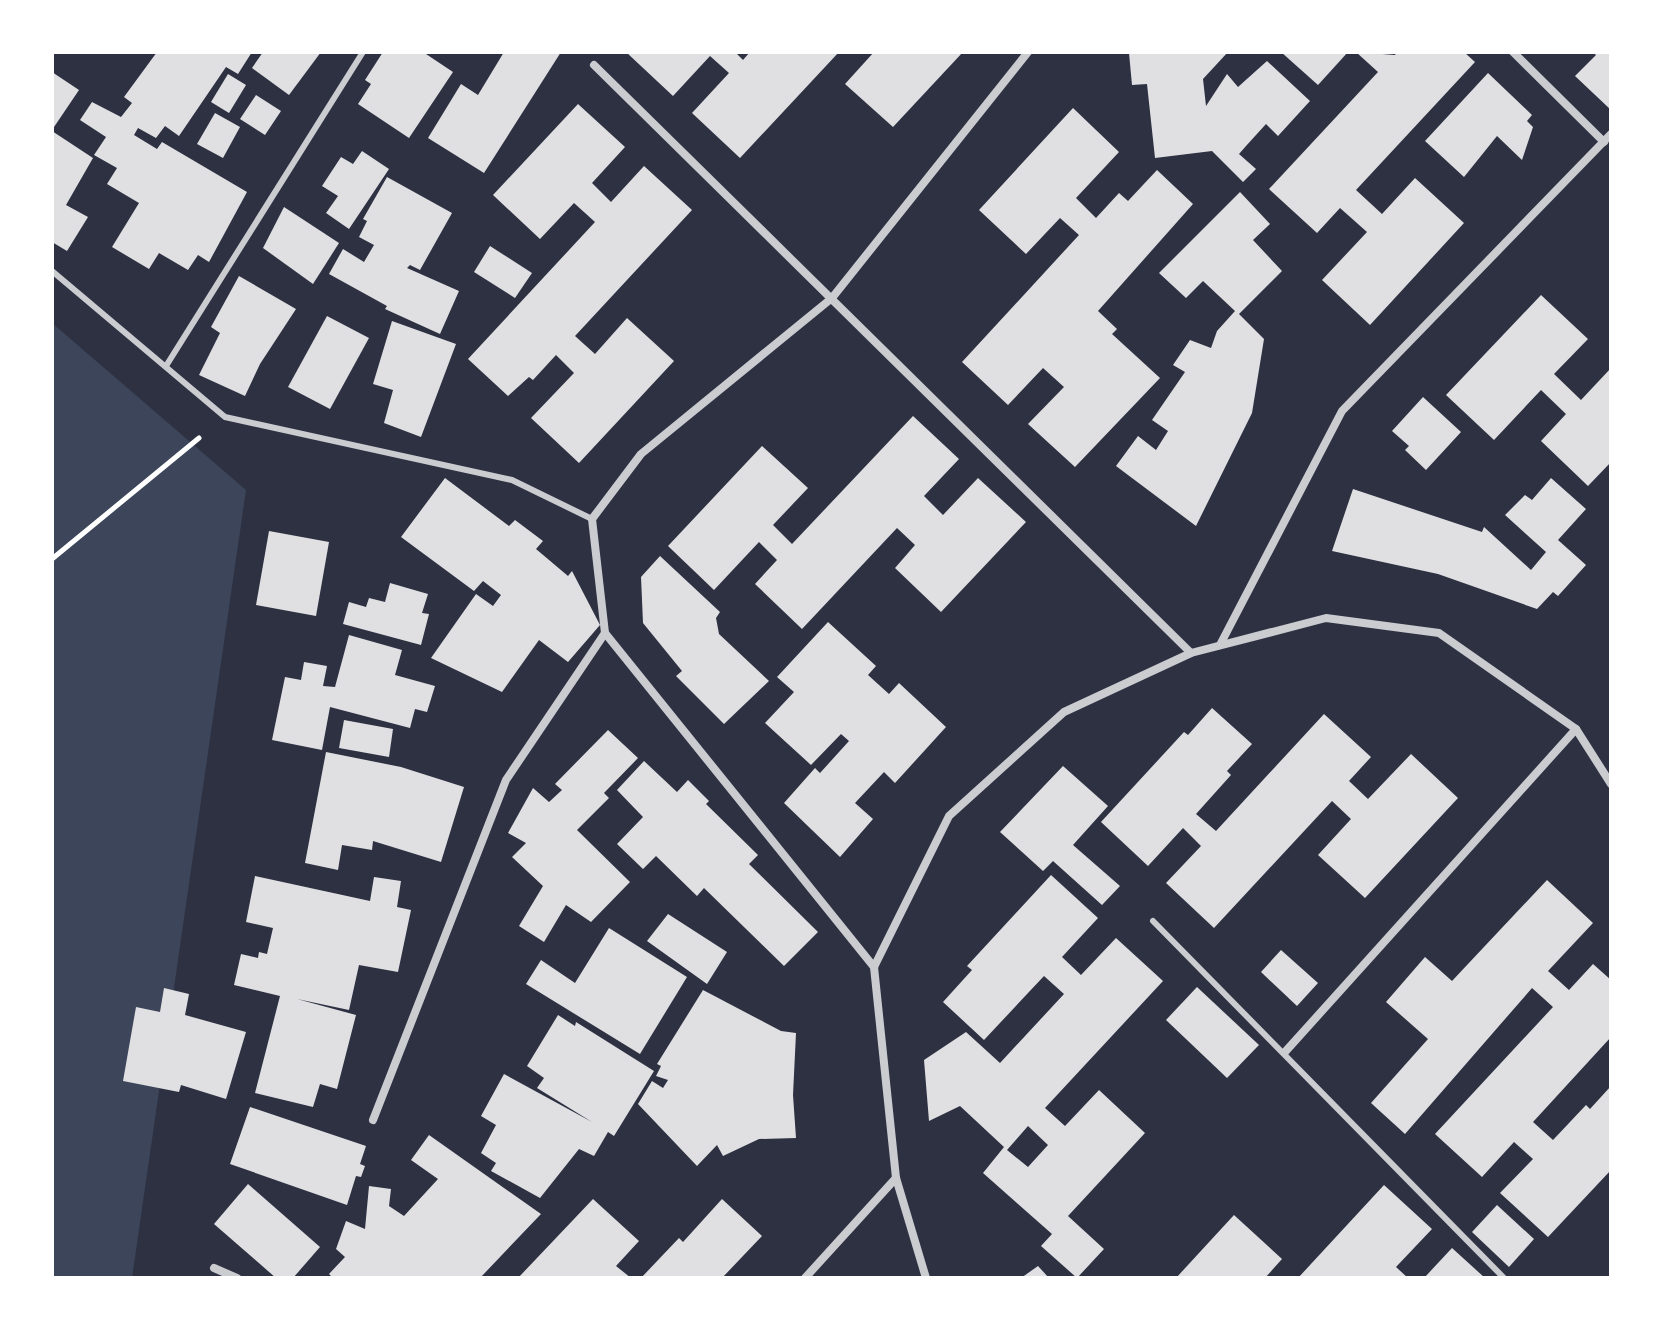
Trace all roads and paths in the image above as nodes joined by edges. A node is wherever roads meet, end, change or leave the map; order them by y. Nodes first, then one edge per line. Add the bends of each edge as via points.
1 (363, 52) edge
2 (1028, 52) edge
3 (1513, 52) edge
4 (594, 65) dead end
5 (1611, 134) edge
6 (1607, 145) edge
7 (52, 271) edge
8 (832, 298) junction
9 (166, 366) junction
10 (225, 417) junction
11 (592, 519) junction
12 (52, 559) edge
13 (605, 633) junction
14 (1221, 643) junction
15 (1191, 653) junction
16 (1576, 729) junction
17 (1611, 784) edge
18 (1153, 921) dead end
19 (874, 967) junction
20 (1285, 1052) junction
21 (373, 1120) dead end
22 (896, 1178) junction
23 (214, 1268) dead end
24 (237, 1278) edge
25 (805, 1278) edge
26 (926, 1278) edge
27 (1504, 1278) edge

1 - 9 lane
2 - 8 street
3 - 6 street
4 - 8 street
5 - 6 street
6 - 14 street via 1342,411
7 - 9 lane
8 - 11 street via 641,454
8 - 15 street
9 - 10 lane
10 - 11 lane via 512,480
10 - 12 path
11 - 13 street
13 - 19 street
13 - 21 street via 506,780
14 - 15 street
14 - 16 street via 1326,618 1439,633
15 - 19 street via 1064,712 949,816
16 - 17 street
16 - 20 street
18 - 20 lane
19 - 22 street
20 - 27 lane
22 - 25 street
22 - 26 street
23 - 24 street

